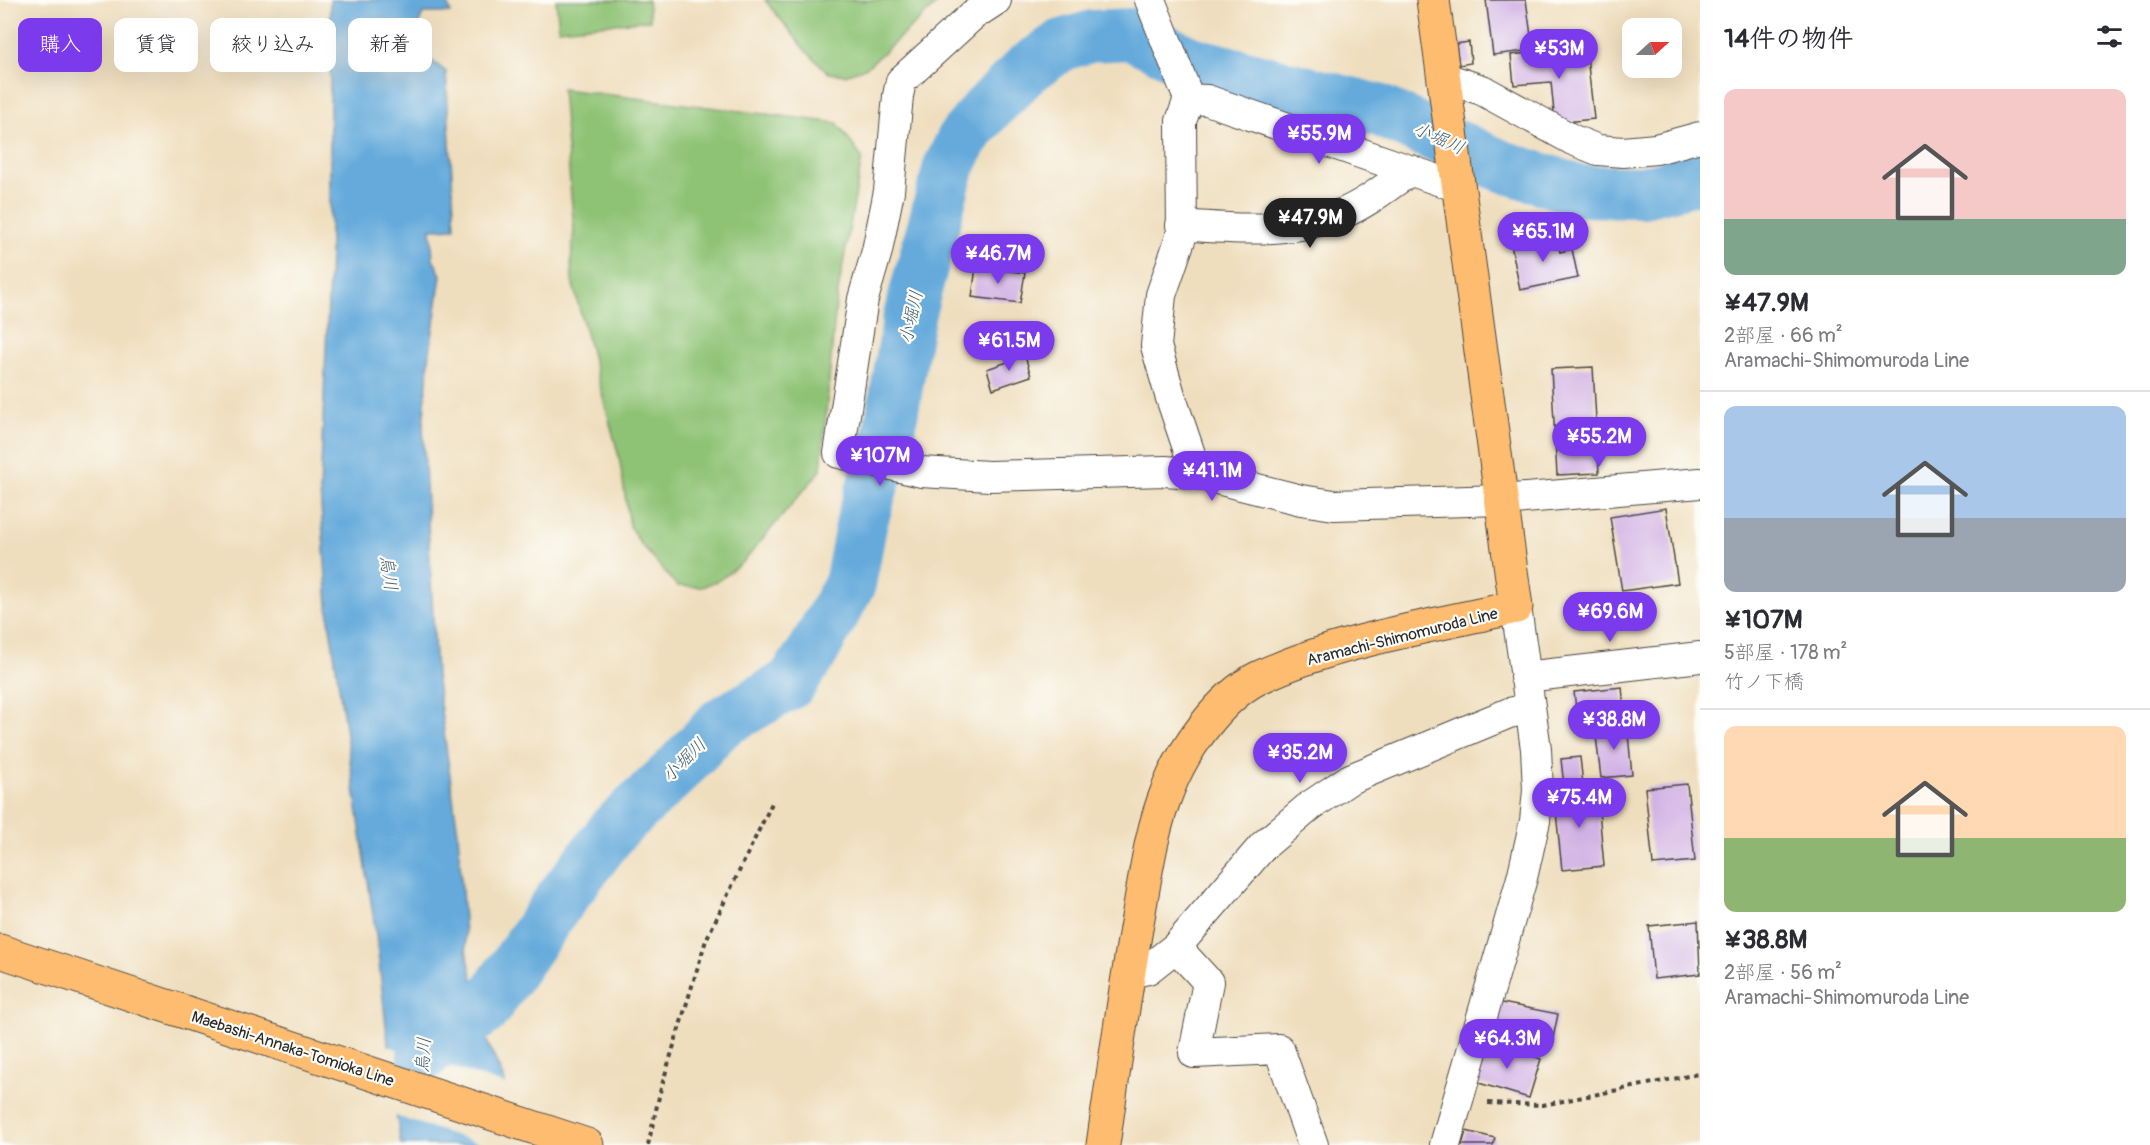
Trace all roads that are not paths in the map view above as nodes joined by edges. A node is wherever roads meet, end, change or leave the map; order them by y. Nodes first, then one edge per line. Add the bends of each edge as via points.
1 (996, 0) edge
2 (1433, 0) edge
3 (1151, 2) edge
4 (1446, 87) junction
5 (1187, 94) junction
6 (1700, 137) edge
7 (1411, 170) junction
8 (1457, 178) junction
9 (1181, 225) junction
10 (1193, 473) junction
11 (1700, 483) edge
12 (1502, 500) junction
13 (1516, 607) junction
14 (1700, 657) edge
15 (1525, 677) junction
16 (1529, 709) junction
17 (1176, 947) junction
18 (0, 951) edge
19 (1128, 972) junction
20 (587, 1145) edge
21 (1103, 1145) edge
22 (1313, 1145) edge
23 (1445, 1145) edge

1 - 10 street via 973,15 901,81 889,191 863,299 838,453 921,472 989,476
2 - 4 main road, Aramachi-Shimomuroda Line
3 - 5 street
4 - 6 street via 1482,90 1598,150 1656,149
4 - 8 main road, Aramachi-Shimomuroda Line
5 - 7 street
5 - 9 street via 1181,121
7 - 8 street
7 - 9 street via 1342,214 1304,226 1256,230
8 - 12 main road, Aramachi-Shimomuroda Line
9 - 10 street via 1182,234 1161,295 1156,346
10 - 12 street via 1334,505
11 - 12 street
12 - 13 main road, Aramachi-Shimomuroda Line
13 - 15 street
13 - 19 main road, Aramachi-Shimomuroda Line via 1305,659 1256,679 1221,706 1192,742 1168,788 1152,840
14 - 15 street
15 - 16 street
16 - 17 street via 1509,713 1350,779 1310,806 1263,846
16 - 23 street via 1538,790 1535,821
17 - 19 street via 1148,969
17 - 22 street via 1208,982 1194,1053 1280,1049
18 - 20 main road, Maebashi-Annaka-Tomioka Line
19 - 21 main road, Aramachi-Shimomuroda Line

